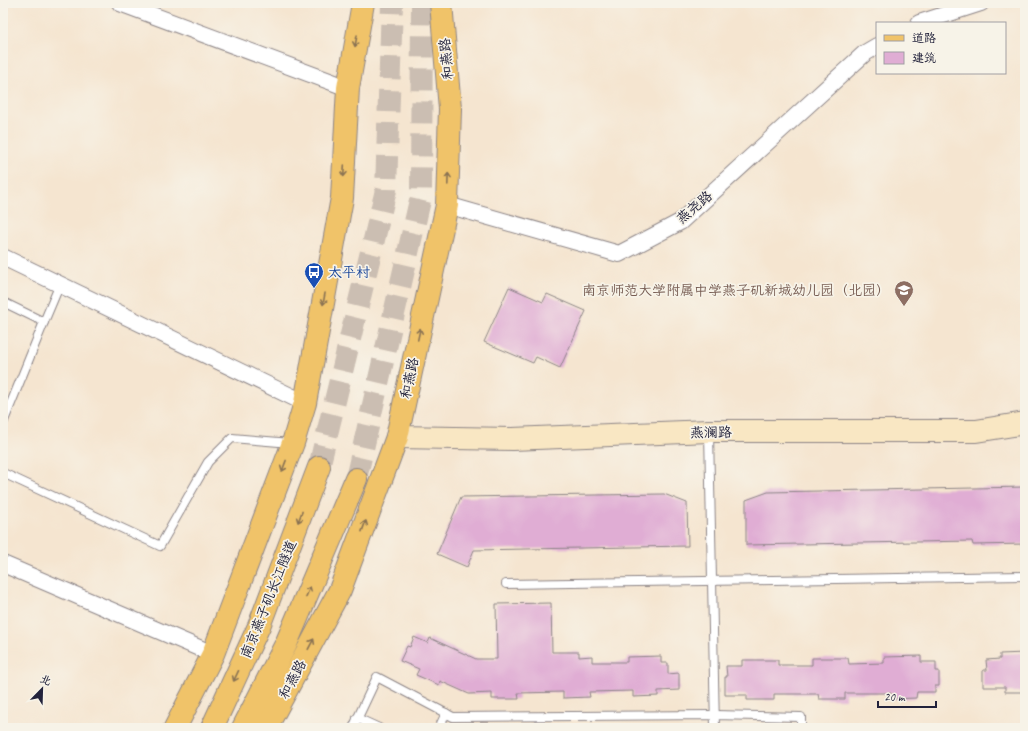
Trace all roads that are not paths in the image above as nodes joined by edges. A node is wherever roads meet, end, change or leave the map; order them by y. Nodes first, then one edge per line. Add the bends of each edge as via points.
1 (120, 3) edge
2 (363, 3) edge
3 (441, 3) edge
4 (981, 3) edge
5 (923, 22) edge
6 (876, 47) edge
7 (348, 88) junction
8 (447, 205) junction
9 (3, 257) edge
10 (60, 284) junction
11 (3, 302) edge
12 (44, 322) junction
13 (305, 403) junction
14 (3, 423) edge
15 (1025, 423) edge
16 (709, 431) junction
17 (397, 437) junction
18 (293, 443) junction
19 (319, 468) tunnel mouth
20 (3, 473) edge
21 (356, 479) tunnel mouth
22 (3, 564) edge
23 (1025, 576) edge
24 (712, 581) junction
25 (506, 584) dead end
26 (213, 654) junction
27 (446, 713) junction
28 (715, 715) junction
29 (357, 718) junction
30 (175, 728) edge
31 (212, 728) edge
32 (243, 728) edge
33 (266, 728) edge
34 (353, 728) edge
35 (379, 728) edge
36 (439, 728) edge
37 (715, 728) edge
38 (801, 728) edge

1 - 7 street
2 -> 7 main road
8 -> 3 main road, 和燕路 via 450,109
4 - 5 street
6 - 8 street, 燕尧路 via 865,53 680,222 619,254
7 -> 13 main road via 342,198
17 -> 8 main road, 和燕路
9 - 10 street
10 - 12 lane
10 - 13 street
11 - 12 lane
12 - 14 lane
13 - 18 main road
15 - 16 street, 燕澜路 via 976,431
16 - 17 street, 燕澜路 via 512,439
16 - 24 lane
33 -> 17 main road, 和燕路 via 340,590
18 - 20 lane via 232,438 208,462 160,546
18 -> 26 main road
19 -> 31 main road, 南京燕子矶长江隧道 via 259,626
32 -> 21 main road via 286,644
22 - 26 street
23 - 24 lane
24 - 25 lane
24 - 28 lane
26 - 30 main road
27 - 28 lane via 453,717
27 - 29 lane via 377,677
27 - 36 lane
28 - 37 lane
28 - 38 lane via 801,717
29 - 34 lane
29 - 35 lane

